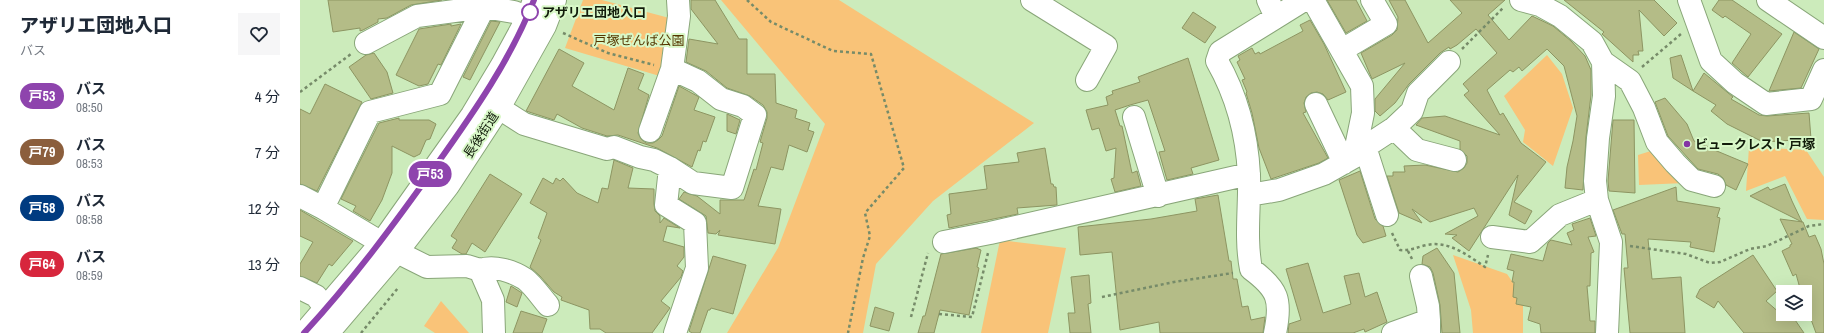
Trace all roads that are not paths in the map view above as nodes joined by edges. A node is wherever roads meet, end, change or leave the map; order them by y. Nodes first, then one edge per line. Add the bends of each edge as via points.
1 (555, 0) edge
2 (678, 0) edge
3 (1032, 0) edge
4 (1304, 0) edge
5 (1313, 0) edge
6 (1372, 0) edge
7 (1689, 0) edge
8 (1768, 0) edge
9 (1513, 2) edge
10 (484, 7) junction
11 (531, 8) edge
12 (1272, 8) edge
13 (1824, 38) edge
14 (366, 43) road end
15 (1342, 50) junction
16 (1449, 62) road end
17 (1603, 62) junction
18 (672, 69) junction
19 (1824, 70) edge
20 (1087, 80) dead end
21 (1316, 104) dead end
22 (499, 108) junction
23 (1134, 116) dead end
24 (1394, 128) junction
25 (650, 131) dead end
26 (1354, 155) junction
27 (1455, 160) dead end
28 (670, 168) junction
29 (1249, 185) junction
30 (1714, 186) dead end
31 (300, 196) edge
32 (1158, 196) junction
33 (1597, 200) junction
34 (323, 208) junction
35 (1387, 215) road end
36 (1492, 237) road end
37 (944, 242) dead end
38 (390, 247) junction
39 (480, 270) junction
40 (1421, 276) dead end
41 (300, 288) edge
42 (548, 305) dead end
43 (326, 309) junction
44 (1429, 327) edge
45 (304, 333) edge
46 (328, 333) edge
47 (494, 333) edge
48 (675, 333) edge
49 (1276, 333) edge
50 (1393, 333) edge
51 (1607, 333) edge

1 - 22 street, 長後街道 via 545,26
2 - 18 street via 679,16
3 - 20 street via 1106,46
4 - 12 street
5 - 15 street
6 - 15 street via 1386,24
7 - 19 street via 1711,61 1735,83 1766,104 1811,99
8 - 13 street
9 - 17 street via 1540,5 1560,16 1592,42
10 - 11 street via 514,12
10 - 14 street via 417,16
10 - 34 street via 440,94 370,112
11 - 38 street, 長後街道 via 502,65
12 - 29 street via 1220,52 1217,61 1228,81 1239,111 1245,136
15 - 26 street via 1362,86 1363,112
16 - 24 street via 1418,93 1412,111
17 - 30 street via 1630,81 1657,142 1675,163 1692,180
17 - 33 street via 1604,96 1595,181
18 - 25 street
18 - 28 street via 698,81 721,99 743,106 755,115 732,188 693,183
21 - 26 street
22 - 28 street via 524,124 607,149 614,147
22 - 38 street, 長後街道 via 448,186
23 - 32 street
24 - 26 street
24 - 27 street via 1417,150
26 - 29 street via 1324,174 1279,190
26 - 35 street
28 - 48 street via 666,205 695,223 697,268
29 - 32 street
29 - 49 street via 1248,255 1251,270 1277,295 1280,313
31 - 34 street
32 - 37 street
33 - 36 street via 1560,215 1530,242
33 - 51 street via 1611,242
34 - 38 street
38 - 39 street via 427,267 467,266
38 - 43 street, 長後街道
38 - 46 street, 長後街道
39 - 42 street via 489,267 505,270 526,280
39 - 47 street via 493,300
40 - 44 street via 1428,306
41 - 43 street via 316,296
43 - 45 street, 長後街道
44 - 50 street

